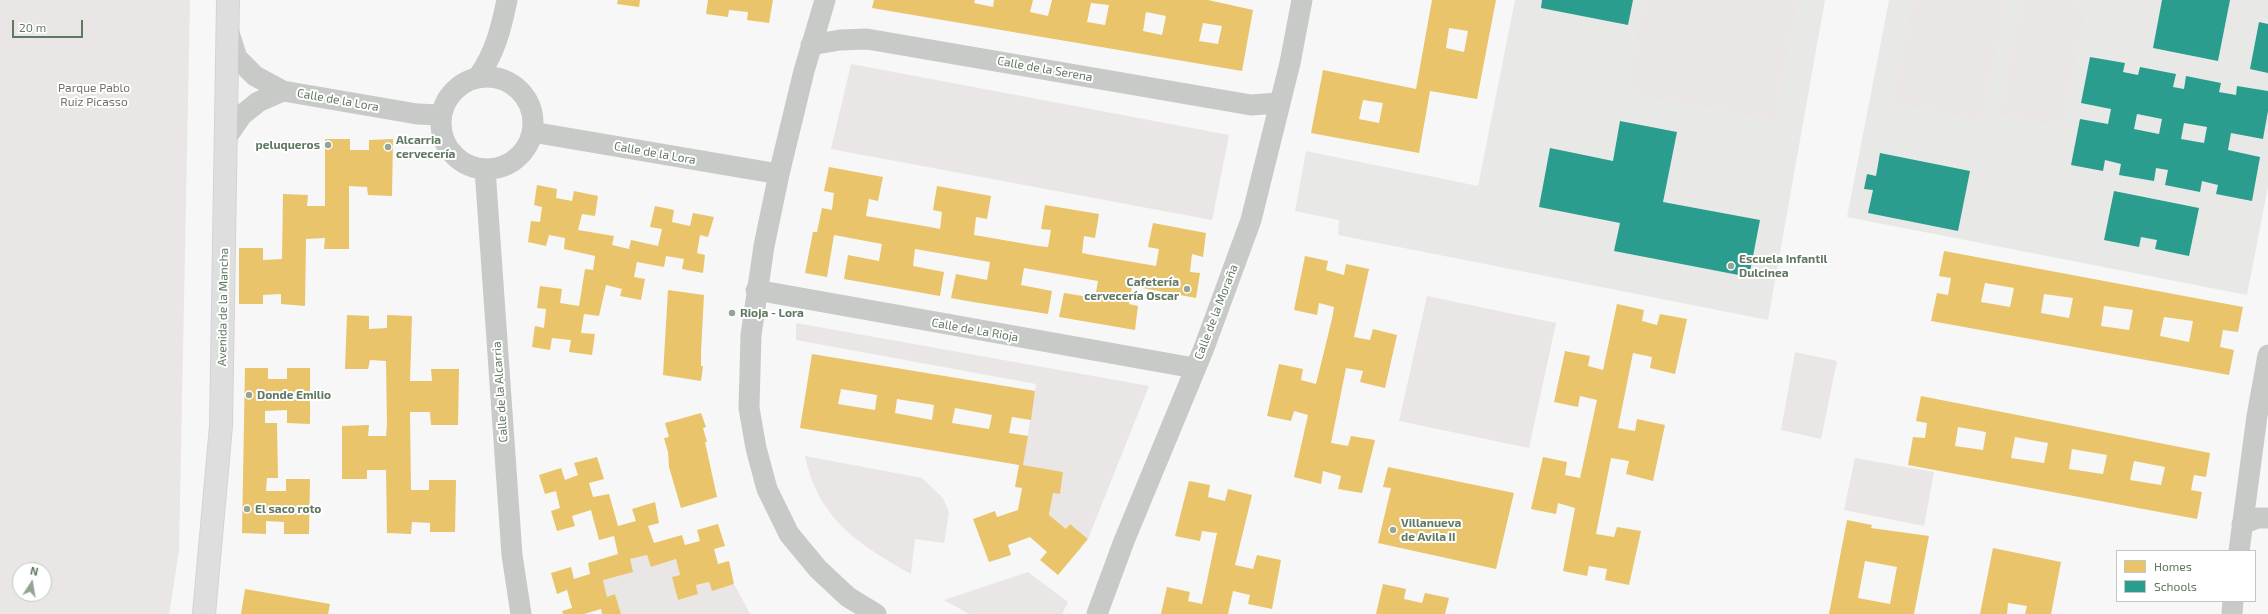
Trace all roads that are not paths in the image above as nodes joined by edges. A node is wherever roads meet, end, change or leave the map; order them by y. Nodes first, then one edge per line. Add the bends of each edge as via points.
1 (228, 0) edge
2 (507, 0) edge
3 (825, 0) edge
4 (1302, 0) edge
5 (228, 28) junction
6 (811, 45) junction
7 (478, 77) junction
8 (283, 91) junction
9 (1279, 103) junction
10 (441, 115) junction
11 (532, 132) junction
12 (226, 138) junction
13 (485, 169) junction
14 (779, 174) junction
15 (756, 290) junction
16 (2268, 355) edge
17 (1194, 368) junction
18 (2268, 518) edge
19 (2242, 524) junction
20 (2239, 550) edge
21 (2233, 602) edge
22 (204, 614) edge
23 (521, 614) edge
24 (876, 614) edge
25 (1097, 614) edge
26 (2232, 614) edge

1 - 5 main road, Avenida de la Mancha
2 - 7 street via 495,49
3 - 6 street
4 - 9 street, Calle de la Moraña
5 - 8 street, Calle de la Lora via 237,58 255,76
5 - 12 main road, Avenida de la Mancha
6 - 9 street, Calle de la Serena via 867,39 1251,105
6 - 14 street
7 - 10 street via 453,90 445,102
7 - 11 street via 505,80 527,98 532,112
8 - 10 street, Calle de la Lora via 417,114
8 - 12 street, Calle de la Lora via 258,102 242,114
9 - 17 street, Calle de la Moraña via 1251,220 1204,348
10 - 13 street via 441,129 449,149 464,163
11 - 13 street via 527,146 518,157 499,168
11 - 14 street, Calle de la Lora
12 - 22 main road, Avenida de la Mancha via 221,426
13 - 23 street, Calle de la Alcarria via 512,555
14 - 15 street
15 - 17 street, Calle de La Rioja
15 - 24 street via 751,335 750,408 756,448 767,489 789,534 818,569 848,597
16 - 19 street
17 - 25 street, Calle de la Moraña
18 - 19 street via 2258,518
19 - 20 street
21 - 26 street

